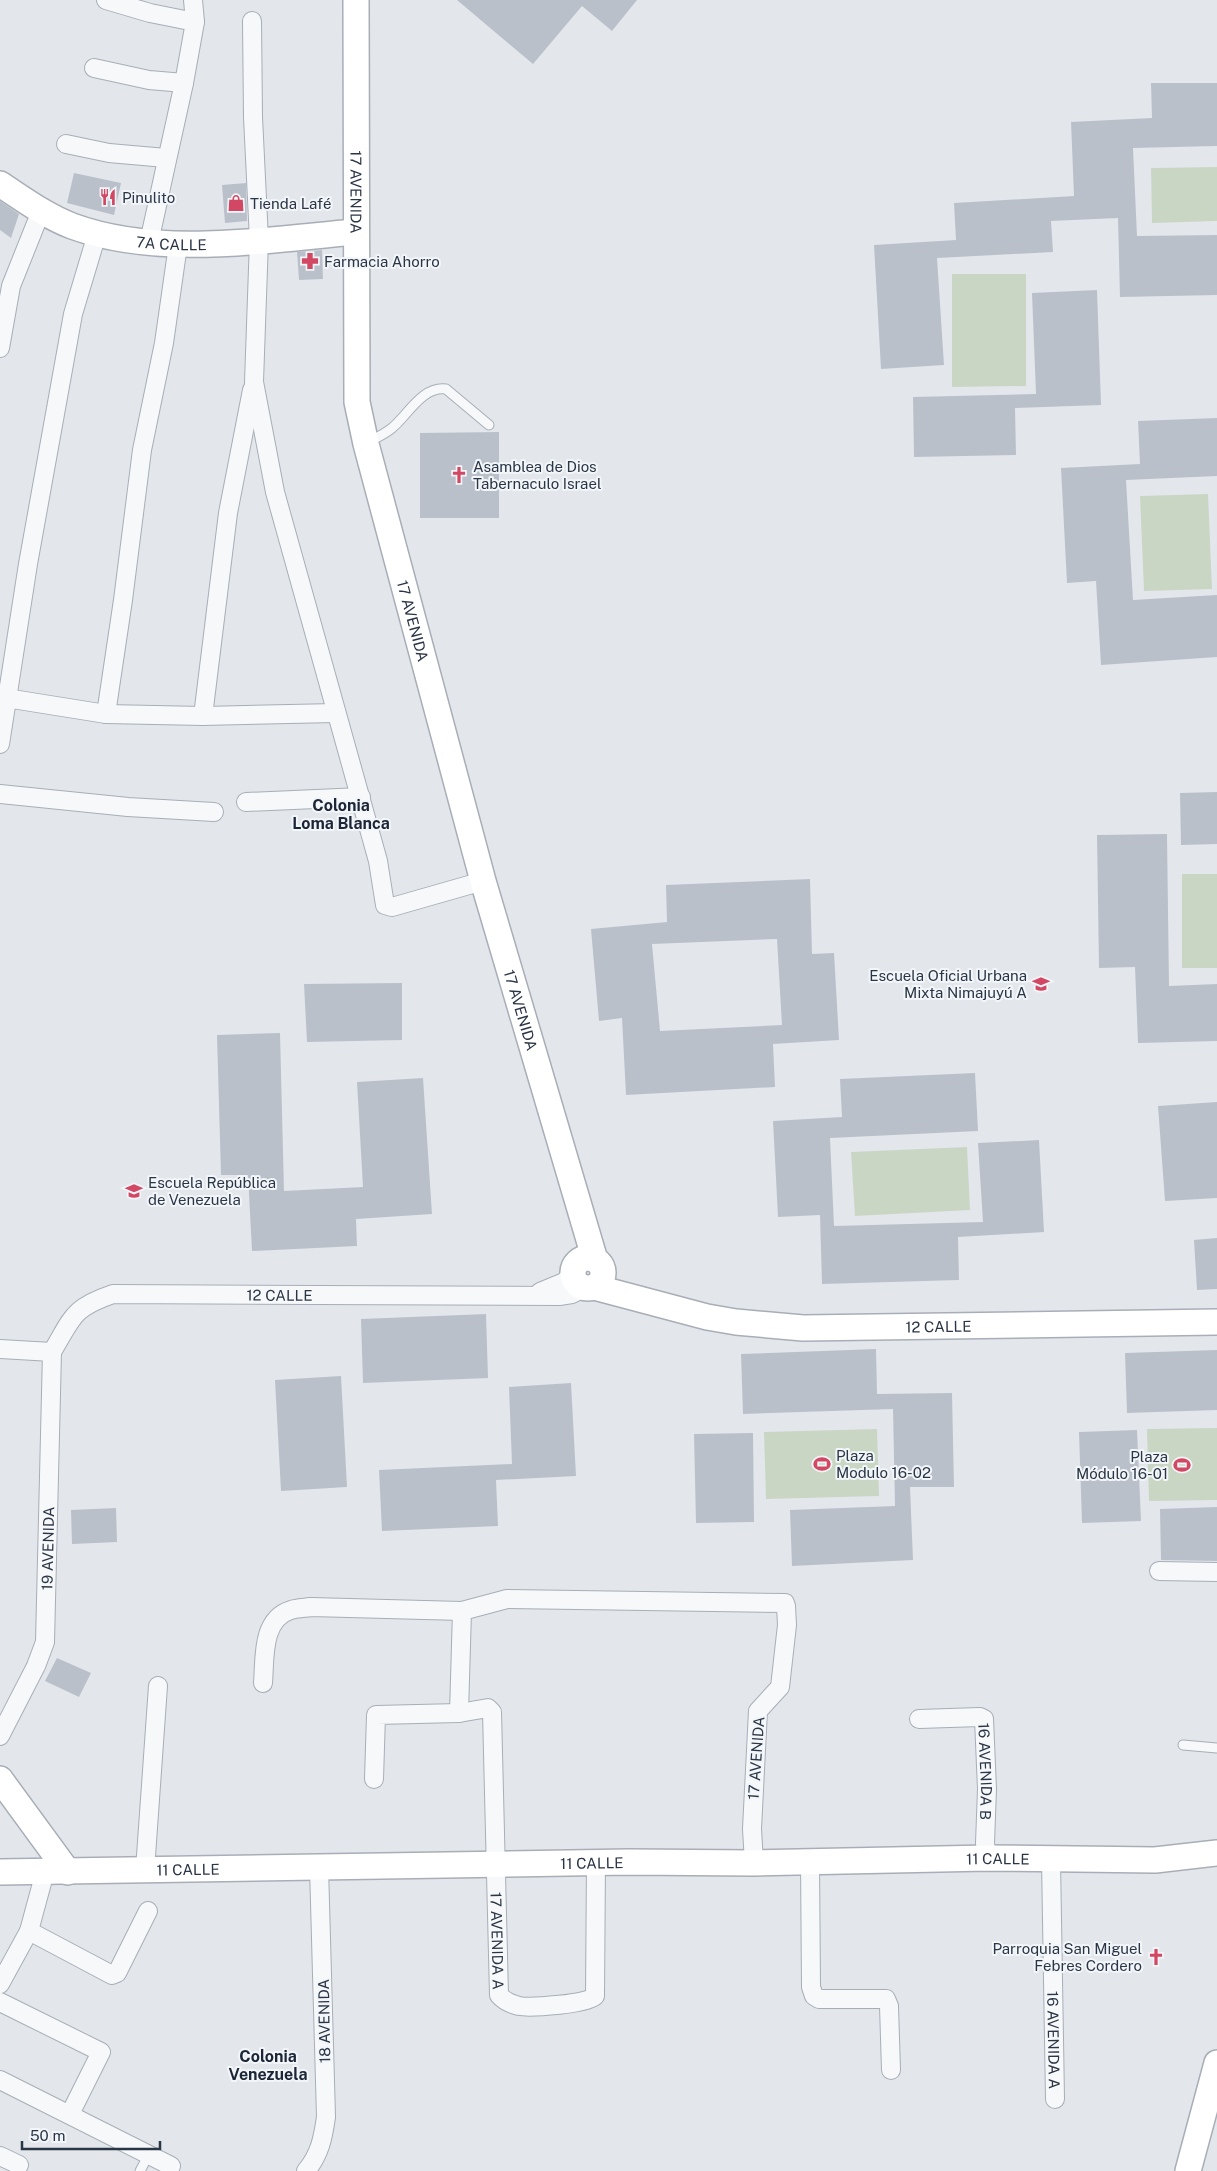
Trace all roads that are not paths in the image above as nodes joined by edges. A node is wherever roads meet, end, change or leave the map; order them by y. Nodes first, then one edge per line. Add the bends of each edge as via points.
1 (106, 0) edge
2 (193, 0) edge
3 (356, 0) edge
4 (252, 21) dead end
5 (195, 22) junction
6 (94, 68) dead end
7 (184, 84) junction
8 (66, 144) dead end
9 (166, 158) junction
10 (0, 184) edge
11 (41, 210) junction
12 (355, 232) junction
13 (97, 234) junction
14 (259, 240) junction
15 (149, 242) junction
16 (178, 245) junction
17 (5, 291) edge
18 (0, 348) edge
19 (254, 382) junction
20 (489, 425) dead end
21 (366, 444) junction
22 (6, 698) junction
23 (336, 713) junction
24 (106, 714) junction
25 (203, 716) junction
26 (0, 744) edge
27 (0, 794) edge
28 (361, 797) junction
29 (246, 802) dead end
30 (214, 812) dead end
31 (484, 882) junction
32 (588, 1272) junction
33 (1217, 1322) edge
34 (0, 1350) edge
35 (52, 1352) junction
36 (1159, 1571) dead end
37 (1217, 1572) edge
38 (462, 1611) junction
39 (263, 1683) dead end
40 (158, 1686) dead end
41 (458, 1713) junction
42 (919, 1719) dead end
43 (0, 1736) edge
44 (1183, 1744) dead end
45 (1217, 1748) edge
46 (0, 1779) edge
47 (374, 1779) dead end
48 (1217, 1853) edge
49 (1185, 1856) junction
50 (987, 1858) junction
51 (1051, 1860) junction
52 (596, 1862) junction
53 (810, 1862) junction
54 (754, 1863) junction
55 (496, 1864) junction
56 (319, 1867) junction
57 (1217, 1867) edge
58 (145, 1870) junction
59 (0, 1872) edge
60 (43, 1872) junction
61 (68, 1872) junction
62 (148, 1911) dead end
63 (29, 1931) junction
64 (0, 1984) edge
65 (0, 2002) edge
66 (1217, 2063) edge
67 (891, 2070) dead end
68 (0, 2080) edge
69 (1055, 2099) dead end
70 (70, 2114) junction
71 (149, 2154) junction
72 (0, 2156) edge
73 (19, 2165) dead end
74 (171, 2166) dead end
75 (140, 2171) edge
76 (306, 2171) edge
77 (1188, 2171) edge

1 - 5 street
2 - 5 street
3 - 12 street, 17 AVENIDA
4 - 14 street
5 - 7 street
6 - 7 street
7 - 9 street
8 - 9 street via 109,153
9 - 15 street
10 - 11 street, 7A CALLE
11 - 13 street, 7A CALLE
11 - 17 street
12 - 14 street, 7A CALLE
12 - 21 street, 17 AVENIDA via 357,402
13 - 15 street, 7A CALLE
13 - 22 street via 73,314
14 - 16 street, 7A CALLE
14 - 19 street
15 - 16 street, 7A CALLE
16 - 24 street via 164,343 142,450
17 - 18 street
19 - 23 street via 275,492
19 - 25 street via 228,513
20 - 21 lane via 446,389 438,388 415,404 392,428
21 - 31 street, 17 AVENIDA
22 - 24 street
22 - 26 street
23 - 25 street
23 - 28 street
24 - 25 street
27 - 30 street
28 - 29 street
28 - 31 street via 378,861 385,905 392,908
31 - 32 street, 17 AVENIDA via 584,1224
32 - 33 street, 12 CALLE via 662,1304 707,1317 803,1328
32 - 35 street, 12 CALLE via 533,1296 113,1294 78,1310
34 - 35 street
35 - 43 street, 19 AVENIDA via 45,1642
36 - 37 street
38 - 39 street via 289,1610 274,1622 266,1636
38 - 41 street
38 - 54 street, 17 AVENIDA via 507,1599 784,1602 787,1625 780,1687 758,1711 752,1829
40 - 58 street
41 - 47 street via 375,1716
41 - 55 street, 17 AVENIDA A via 488,1708 492,1712
42 - 50 street, 16 AVENIDA B via 984,1719
44 - 45 lane
46 - 61 street
48 - 49 street, 11 CALLE
49 - 51 street, 11 CALLE via 1155,1860
49 - 57 street, 11 CALLE
50 - 51 street, 11 CALLE
50 - 53 street, 11 CALLE
51 - 69 street, 16 AVENIDA A
52 - 54 street, 11 CALLE
52 - 55 street, 11 CALLE
52 - 55 street, 17 AVENIDA A via 595,1996 589,2000 553,2005 520,2006 503,2000 499,1995
53 - 54 street, 11 CALLE
53 - 67 street via 811,1987 814,1996 819,1999 886,2000 889,2006
55 - 56 street, 11 CALLE
56 - 58 street, 11 CALLE
56 - 76 street, 18 AVENIDA via 326,2117 322,2145
58 - 61 street, 11 CALLE
59 - 60 street, 11 CALLE
60 - 61 street, 11 CALLE
60 - 63 street
62 - 63 street via 114,1975
63 - 64 street
65 - 70 street via 101,2052
66 - 77 street
68 - 70 street
70 - 71 street
71 - 74 street
71 - 75 lane
72 - 73 street

